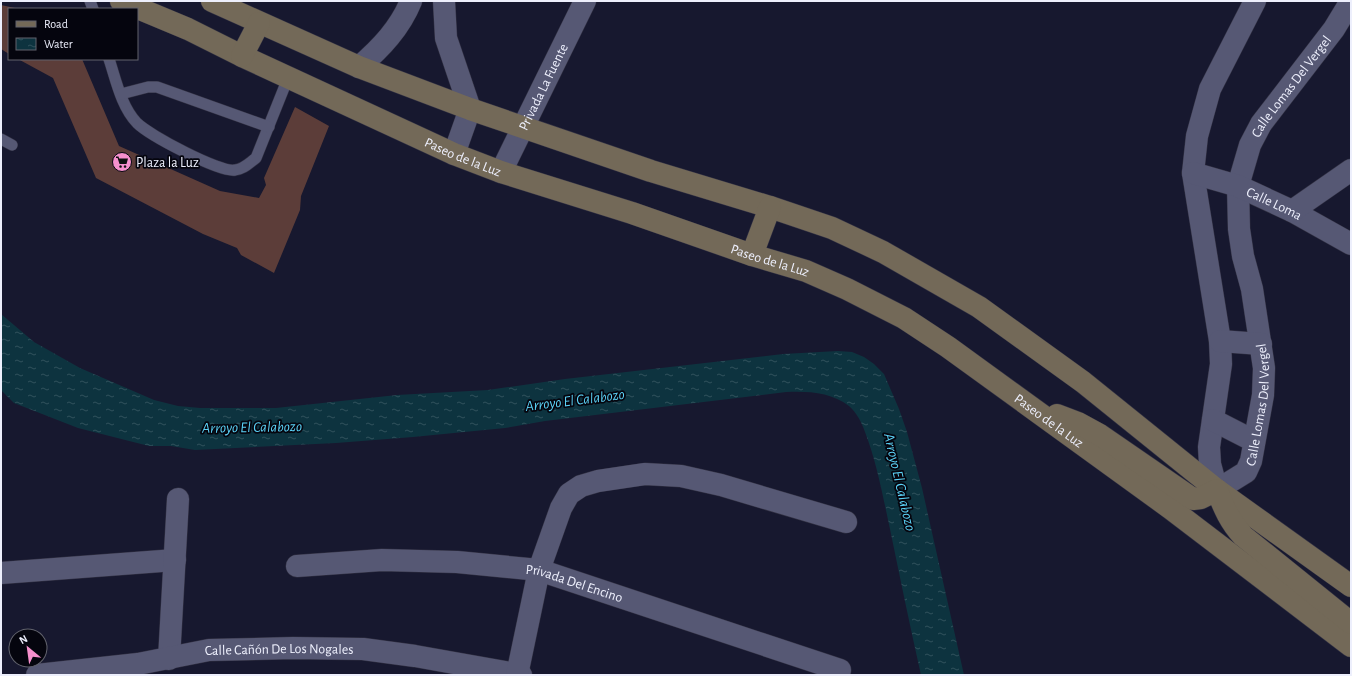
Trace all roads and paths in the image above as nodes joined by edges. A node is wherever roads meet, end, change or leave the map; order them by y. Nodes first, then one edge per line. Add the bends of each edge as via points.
1 (121, 1) edge
2 (212, 1) edge
3 (411, 1) edge
4 (444, 1) edge
5 (585, 1) edge
6 (1255, 1) edge
7 (1350, 1) edge
8 (138, 8) edge
9 (138, 8) edge
10 (259, 23) junction
11 (242, 56) junction
12 (109, 60) edge
13 (359, 67) junction
14 (288, 78) junction
15 (121, 94) junction
16 (470, 109) junction
17 (269, 128) junction
18 (524, 128) junction
19 (1, 139) edge
20 (12, 145) dead end
21 (454, 154) junction
22 (1351, 170) edge
23 (501, 172) junction
24 (1193, 172) junction
25 (1238, 186) junction
26 (770, 206) junction
27 (1292, 211) junction
28 (1351, 244) edge
29 (752, 255) junction
30 (1220, 341) junction
31 (1261, 344) junction
32 (1036, 410) junction
33 (1213, 420) junction
34 (1254, 441) junction
35 (1217, 490) junction
36 (178, 499) dead end
37 (846, 522) dead end
38 (175, 560) junction
39 (297, 566) dead end
40 (539, 570) junction
41 (1, 573) edge
42 (1351, 586) edge
43 (1351, 623) edge
44 (1351, 646) edge
45 (169, 659) junction
46 (840, 670) dead end
47 (37, 675) edge
48 (519, 675) edge

1 - 8 street, Paseo de la Luz
2 - 10 street
3 - 13 street via 394,32
4 - 16 street via 446,38
5 - 18 street, Privada La Fuente
6 - 24 street via 1210,89 1197,136
7 - 25 street, Calle Lomas Del Vergel via 1334,29 1261,124 1250,146
9 - 11 street, Paseo de la Luz
10 - 11 street
10 - 13 street
11 - 14 street, Paseo de la Luz
12 - 15 lane
13 - 16 street
14 - 17 lane
14 - 21 street, Paseo de la Luz
15 - 17 lane via 158,87
15 - 17 lane via 138,123 186,152 224,170 245,167 256,158
16 - 18 street
16 - 21 street
18 - 23 street, Privada La Fuente
18 - 26 street via 652,171
19 - 20 lane
21 - 23 street, Paseo de la Luz
22 - 27 street
23 - 29 street, Paseo de la Luz via 632,213
24 - 25 street, Calle Loma
24 - 30 street
25 - 27 street, Calle Loma
25 - 31 street, Calle Lomas Del Vergel via 1239,228
26 - 29 street
26 - 35 street via 832,228 871,246 932,278 979,307 1083,382
27 - 28 street, Calle Loma
29 - 32 street, Paseo de la Luz via 806,271 904,318
30 - 31 street
30 - 33 street via 1220,364
31 - 34 street, Calle Lomas Del Vergel via 1264,368 1263,395
32 - 35 street via 1062,416 1100,435 1193,499
32 - 44 street, Paseo de la Luz
33 - 34 street
33 - 35 street via 1209,447 1210,464
34 - 35 street, Calle Lomas Del Vergel via 1251,461 1246,472
35 - 42 street
35 - 43 street via 1232,524 1243,536
36 - 38 street
37 - 40 street via 721,485 681,476 645,474 598,481 569,494 561,508
38 - 41 street
38 - 45 street
39 - 40 street, Privada Del Encino via 382,560 457,562
40 - 46 street, Privada Del Encino
40 - 48 street
45 - 47 street, Calle Cañón De Los Nogales
45 - 48 street, Calle Cañón De Los Nogales via 210,650 363,649

